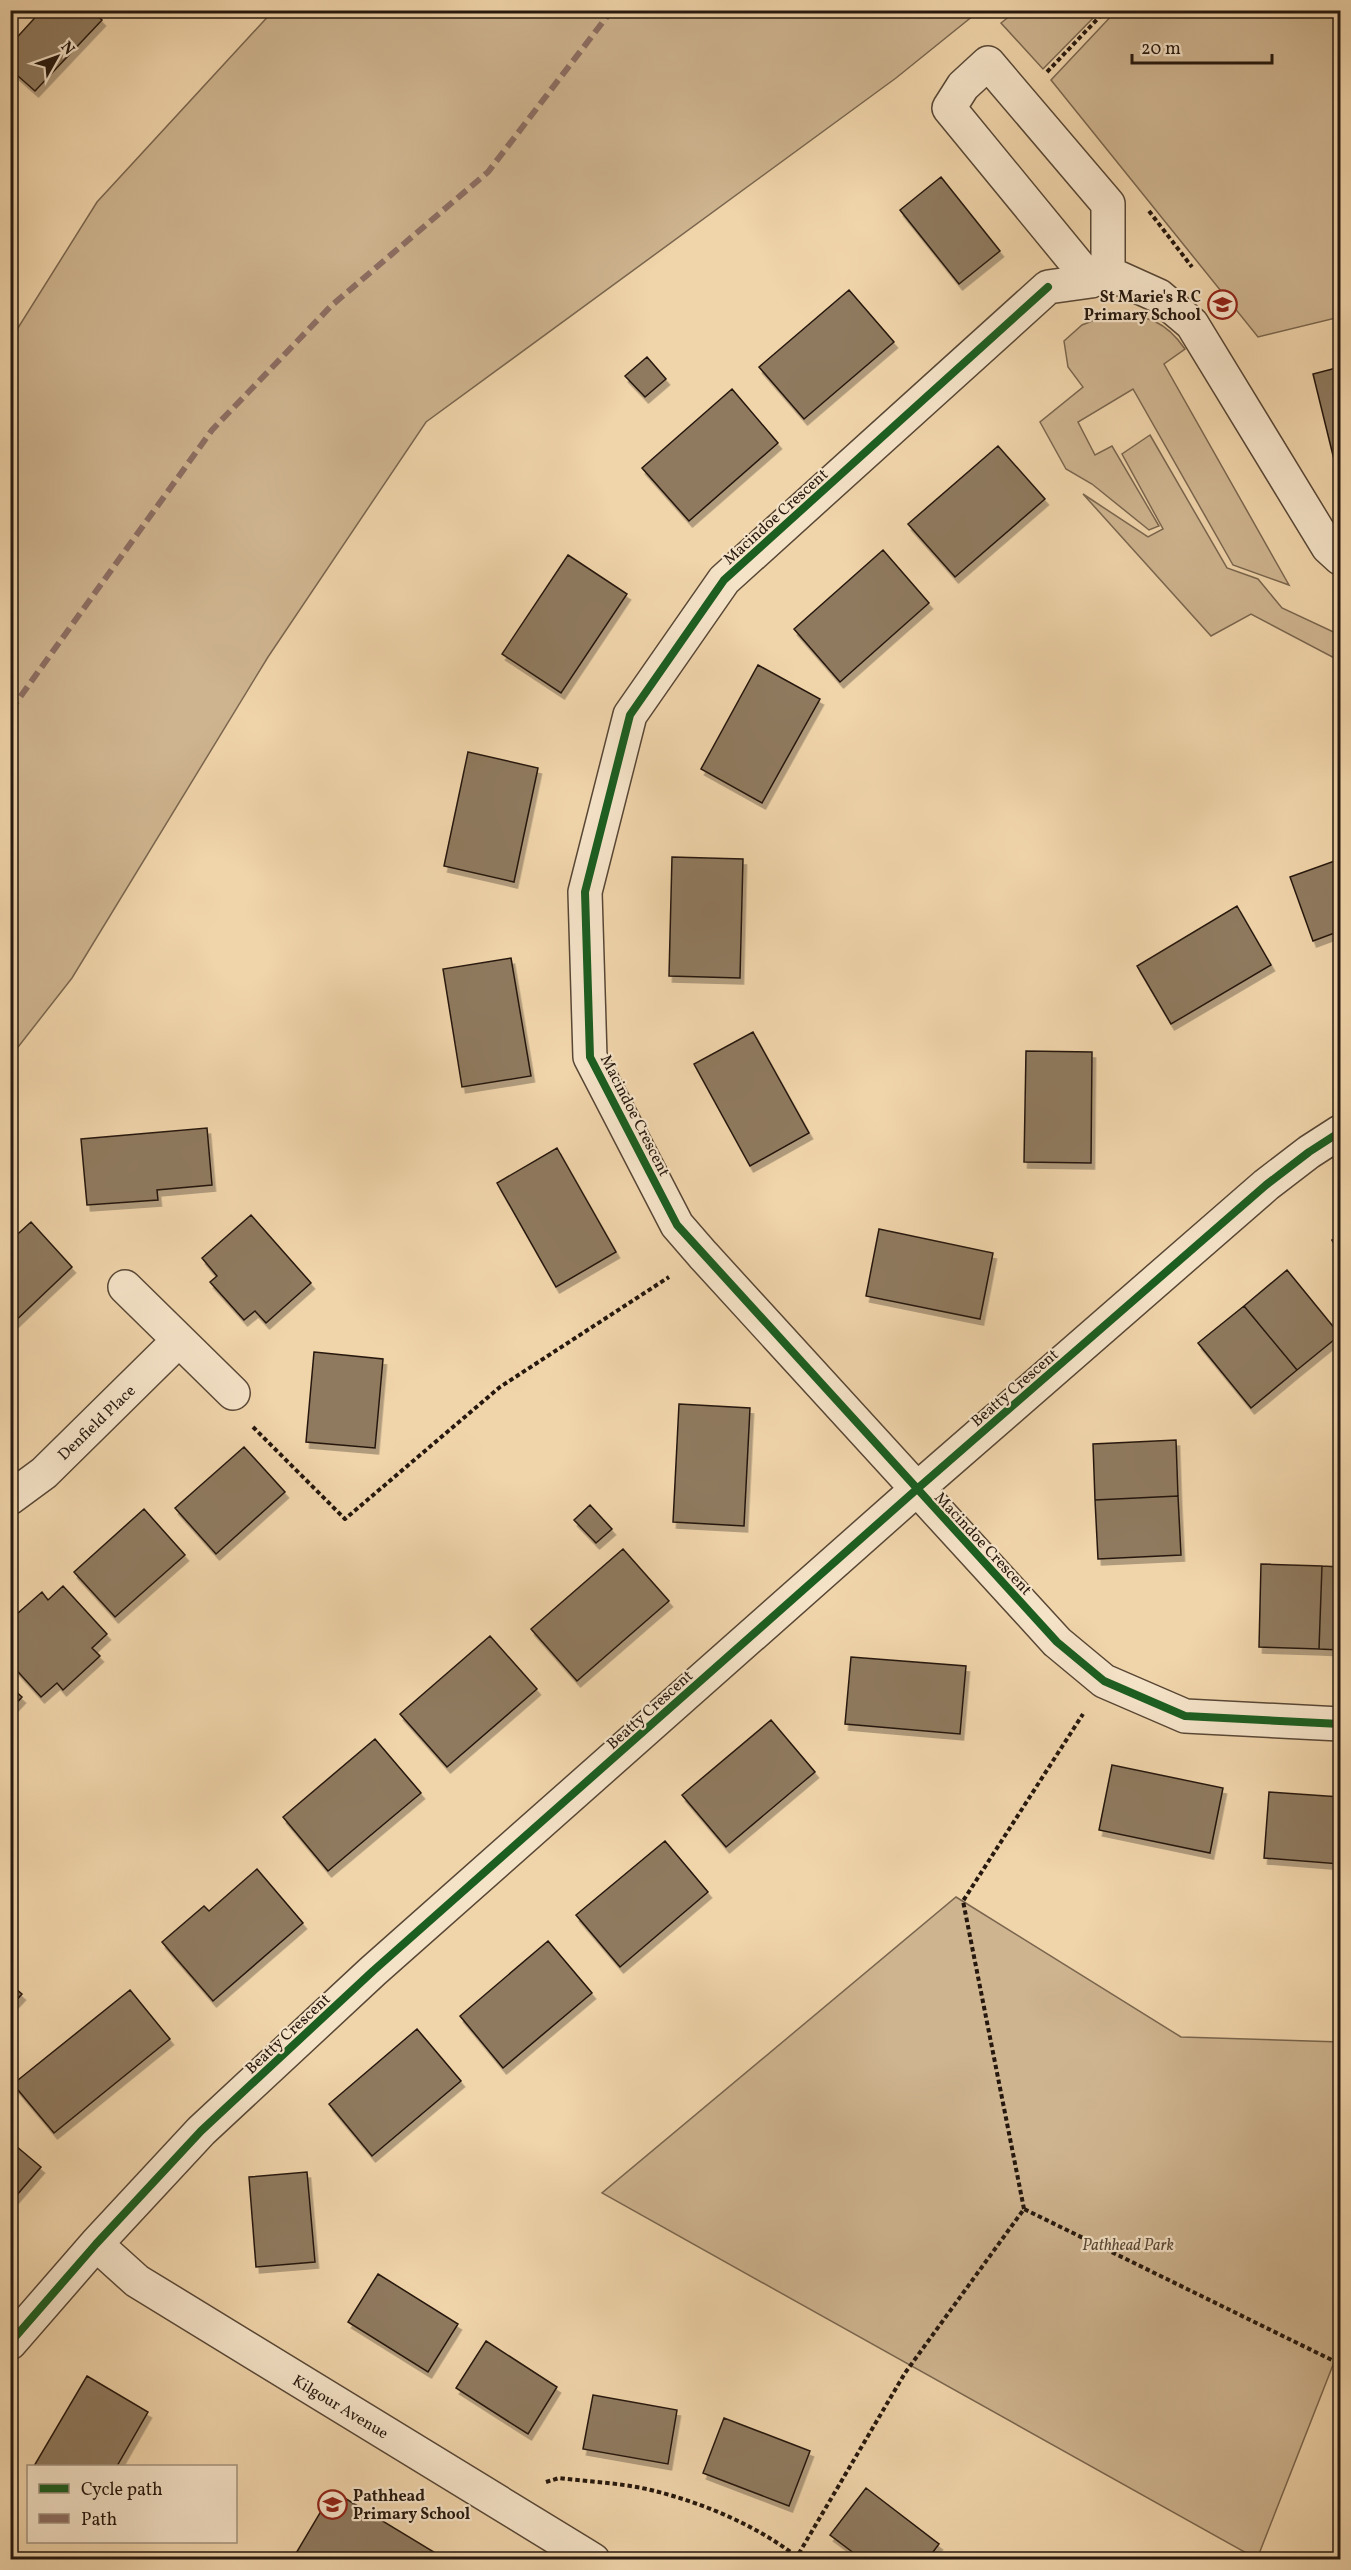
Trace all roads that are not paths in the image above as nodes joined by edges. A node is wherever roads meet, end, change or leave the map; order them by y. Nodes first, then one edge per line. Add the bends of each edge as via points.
1 (1099, 277) junction
2 (1341, 558) edge
3 (1341, 1132) edge
4 (125, 1287) dead end
5 (178, 1341) junction
6 (233, 1393) road end
7 (917, 1489) junction
8 (10, 1498) edge
9 (1341, 1724) edge
10 (96, 2244) junction
11 (10, 2343) edge
12 (592, 2559) edge

1 - 1 street via 949,108 963,86 988,63 1108,204
1 - 2 street via 1159,296 1192,324 1328,547
1 - 7 street, Macindoe Crescent via 1048,287 724,580 630,715 585,892 590,1057 677,1225
3 - 7 street, Beatty Crescent via 1266,1185
4 - 5 street
5 - 6 street
5 - 8 street, Denfield Place via 44,1473
7 - 9 street, Macindoe Crescent via 1057,1642 1104,1681 1185,1716
7 - 10 street, Beatty Crescent via 365,1979 201,2131
10 - 11 street, Beatty Crescent
10 - 12 street, Kilgour Avenue via 137,2281

